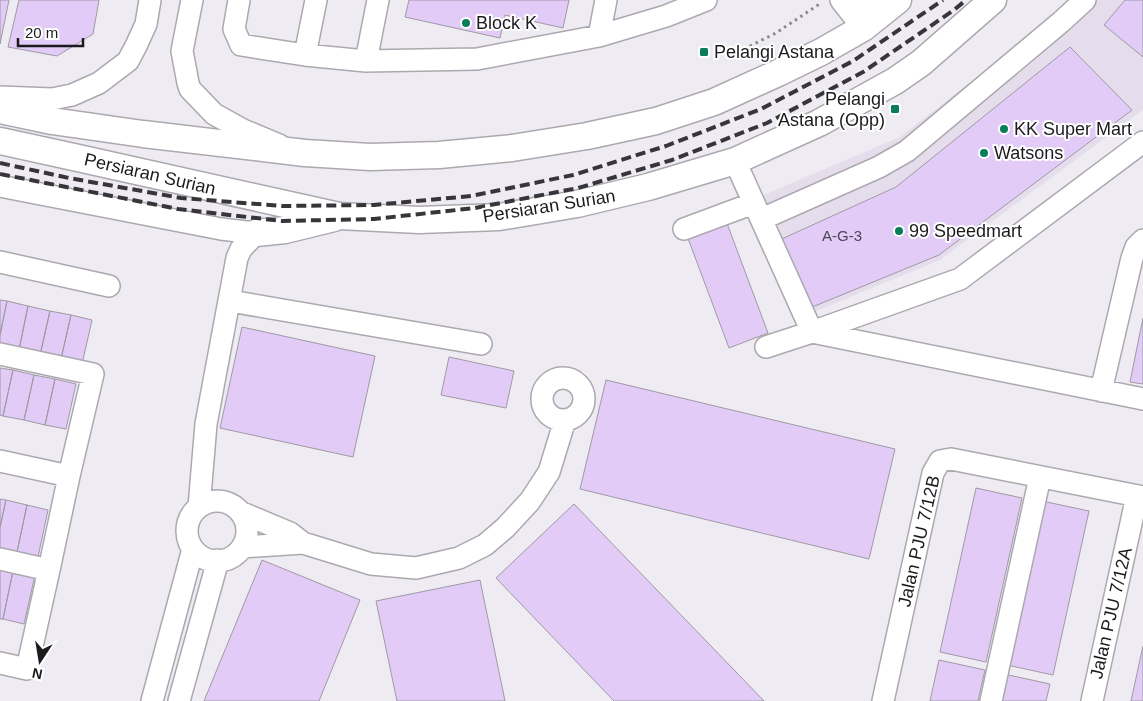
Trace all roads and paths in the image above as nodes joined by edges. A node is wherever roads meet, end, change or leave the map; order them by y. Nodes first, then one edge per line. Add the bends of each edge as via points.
1 (150, 0) edge
2 (192, 0) edge
3 (239, 0) edge
4 (316, 0) edge
5 (378, 0) edge
6 (606, 0) edge
7 (706, 0) edge
8 (826, 0) edge
9 (840, 0) edge
10 (898, 0) edge
11 (994, 0) edge
12 (1085, 0) edge
13 (667, 8) edge
14 (868, 15) edge
15 (599, 36) junction
16 (744, 48) dead end
17 (305, 55) junction
18 (366, 61) junction
19 (0, 97) edge
20 (0, 110) edge
21 (0, 142) edge
22 (1143, 142) edge
23 (305, 153) junction
24 (735, 161) junction
25 (0, 186) edge
26 (758, 211) junction
27 (340, 216) junction
28 (221, 229) junction
29 (684, 229) dead end
30 (256, 233) junction
31 (1143, 240) edge
32 (237, 258) junction
33 (0, 262) edge
34 (1136, 271) edge
35 (109, 286) dead end
36 (230, 300) junction
37 (812, 332) junction
38 (481, 344) dead end
39 (766, 347) dead end
40 (0, 354) edge
41 (1101, 391) junction
42 (1143, 400) edge
43 (565, 420) dead end
44 (0, 461) edge
45 (69, 476) junction
46 (1040, 477) junction
47 (1140, 497) edge
48 (207, 504) junction
49 (240, 512) junction
50 (303, 543) junction
51 (242, 547) junction
52 (193, 549) junction
53 (0, 559) edge
54 (218, 560) junction
55 (49, 570) junction
56 (0, 663) edge
57 (152, 701) edge
58 (179, 701) edge
59 (882, 701) edge
60 (991, 701) edge
61 (1092, 701) edge

1 - 19 street via 146,24 128,61 100,83 52,100
2 - 23 street via 182,51 190,89 214,114 227,122
3 - 17 street via 234,28 242,45
4 - 17 street
5 - 18 street
6 - 15 street
7 - 13 street
8 - 16 path via 776,33
9 - 14 street
10 - 14 main road, Persiaran Surian
11 - 24 main road, Persiaran Surian via 921,63 895,81 819,123
12 - 26 street via 907,151 878,167
13 - 15 street
14 - 23 main road, Persiaran Surian via 821,52 714,102 656,122 512,148 439,155 370,157
15 - 18 street via 476,59
17 - 18 street
20 - 23 main road, Persiaran Surian via 134,133
21 - 27 main road, Persiaran Surian
22 - 37 street via 960,279
24 - 26 street
24 - 27 main road, Persiaran Surian via 630,192 499,217 419,220
25 - 28 street
26 - 29 street
26 - 37 street
27 - 30 main road via 285,230
28 - 30 street
28 - 32 street via 228,236
30 - 32 street
31 - 34 street via 1136,247
32 - 36 street
33 - 35 street
34 - 41 street
36 - 38 street
36 - 48 street via 206,424
37 - 39 street
37 - 41 street
40 - 45 street via 93,374
41 - 42 street
43 - 50 street via 549,472 530,501 485,545 460,558 416,568 371,564
44 - 45 street
45 - 55 street
46 - 47 street, Jalan PJU 7/12B
46 - 59 street, Jalan PJU 7/12B via 951,459 940,461 933,473
46 - 60 street
47 - 61 street, Jalan PJU 7/12A
48 - 49 street via 225,502
48 - 52 street via 192,514 188,522 187,531
49 - 50 street via 290,533
49 - 51 street via 247,529
50 - 51 street
51 - 54 street via 236,554
52 - 54 street via 209,559
52 - 57 street
53 - 55 street
54 - 58 street
55 - 56 street via 27,669

